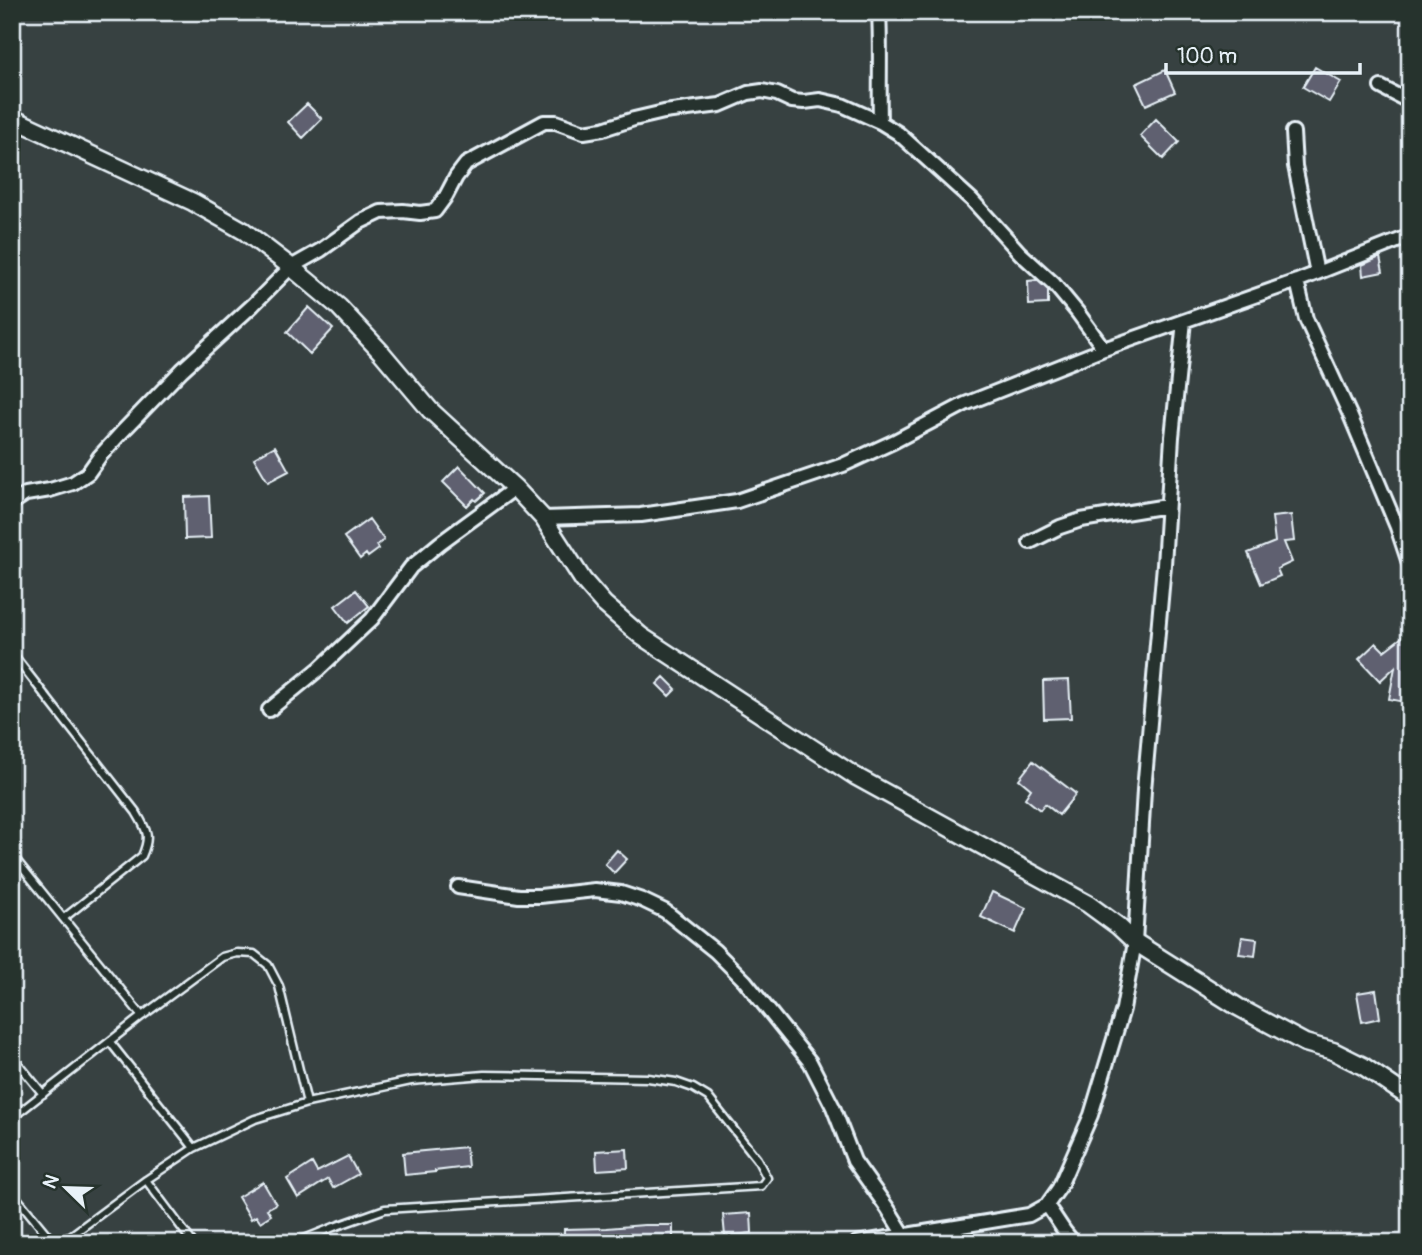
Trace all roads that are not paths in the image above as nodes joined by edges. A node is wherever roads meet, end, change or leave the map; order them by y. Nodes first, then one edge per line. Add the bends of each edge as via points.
1 (879, 12) edge
2 (1381, 87) dead end
3 (1410, 102) edge
4 (12, 118) edge
5 (880, 121) junction
6 (1293, 132) dead end
7 (1407, 242) edge
8 (291, 267) junction
9 (1317, 273) junction
10 (1297, 281) junction
11 (1184, 321) junction
12 (1104, 349) junction
13 (515, 488) junction
14 (12, 503) edge
15 (1167, 506) junction
16 (543, 518) junction
17 (1404, 529) edge
18 (1030, 542) dead end
19 (1410, 566) edge
20 (12, 653) edge
21 (270, 710) dead end
22 (12, 855) edge
23 (458, 887) dead end
24 (64, 918) junction
25 (1135, 942) junction
26 (142, 1016) junction
27 (110, 1042) junction
28 (12, 1056) edge
29 (43, 1094) junction
30 (1410, 1098) edge
31 (307, 1103) junction
32 (12, 1118) edge
33 (194, 1148) junction
34 (146, 1180) junction
35 (12, 1192) edge
36 (1047, 1205) junction
37 (904, 1238) edge
38 (54, 1243) edge
39 (61, 1243) edge
40 (193, 1243) edge
41 (294, 1243) edge
42 (857, 1243) edge
43 (1074, 1243) edge

1 - 5 street
2 - 3 street
4 - 8 street via 194,202 244,230
5 - 8 street via 820,100 792,101 762,91 584,132 544,122 466,164 435,211 382,212
5 - 12 street via 972,200 1055,284
6 - 9 street via 1295,166
7 - 9 street
8 - 13 street via 382,352 430,411
8 - 14 street via 182,370 88,473 73,483 26,494
9 - 10 street
10 - 11 street
10 - 17 street via 1306,319
11 - 12 street
11 - 15 street
12 - 16 street via 965,404 843,465 737,501 641,515
13 - 16 street
13 - 21 street via 411,567 372,619
15 - 18 street via 1081,520
15 - 25 street
16 - 25 street via 583,580 641,636 855,776 1088,904
17 - 19 street
20 - 24 lane via 148,830 142,856
22 - 24 lane
23 - 37 street via 519,897 595,890 621,893 665,911 745,981 810,1062 854,1161
24 - 26 lane
25 - 30 street via 1238,1007 1305,1043 1363,1066
25 - 36 street via 1123,1009 1091,1115
26 - 27 lane
26 - 31 lane via 222,957 254,954 268,965 279,986
27 - 29 lane
27 - 33 lane
28 - 29 lane
29 - 32 lane
31 - 33 lane via 255,1119
31 - 41 lane via 411,1081 484,1076 676,1082 708,1097 767,1178 761,1186 751,1187 385,1209
33 - 34 lane
34 - 39 lane
34 - 40 lane
35 - 38 lane
36 - 37 street via 1029,1215
36 - 43 street
37 - 42 street

